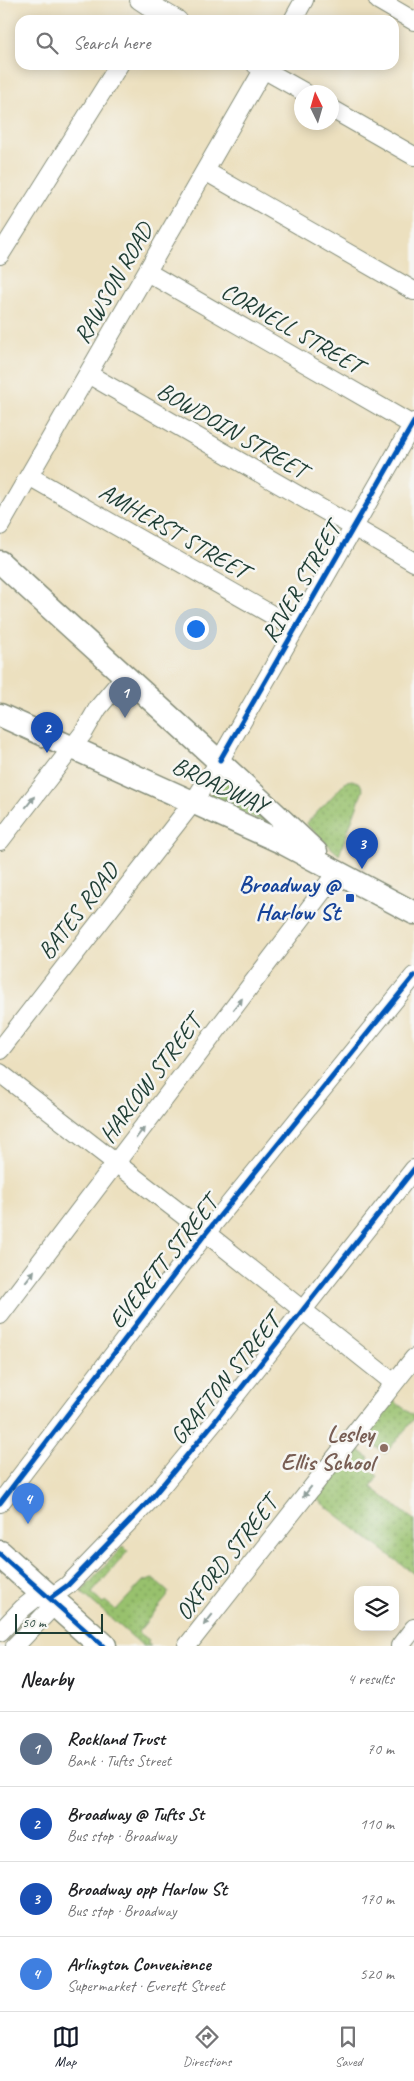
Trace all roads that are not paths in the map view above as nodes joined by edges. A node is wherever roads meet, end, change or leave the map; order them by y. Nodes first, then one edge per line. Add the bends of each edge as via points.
1 (139, 0) edge
2 (304, 0) edge
3 (378, 0) edge
4 (154, 9) edge
5 (167, 15) edge
6 (296, 15) edge
7 (414, 21) edge
8 (116, 70) edge
9 (260, 70) edge
10 (267, 70) edge
11 (294, 86) edge
12 (339, 112) edge
13 (414, 156) edge
14 (205, 171) junction
15 (0, 255) edge
16 (147, 272) junction
17 (414, 291) edge
18 (88, 374) junction
19 (413, 424) edge
20 (29, 476) junction
21 (0, 526) edge
22 (353, 526) junction
23 (0, 562) edge
24 (414, 562) edge
25 (295, 628) junction
26 (124, 677) junction
27 (0, 715) edge
28 (72, 748) junction
29 (220, 760) junction
30 (194, 801) junction
31 (0, 840) edge
32 (337, 872) junction
33 (414, 913) edge
34 (414, 976) edge
35 (0, 1050) edge
36 (0, 1073) edge
37 (116, 1164) junction
38 (414, 1169) edge
39 (206, 1233) junction
40 (302, 1311) junction
41 (0, 1314) edge
42 (414, 1358) edge
43 (394, 1384) junction
44 (0, 1503) edge
45 (0, 1554) edge
46 (50, 1598) junction
47 (414, 1628) edge
48 (0, 1632) edge
49 (15, 1646) edge
50 (103, 1646) edge
51 (187, 1646) edge
52 (400, 1646) edge

1 - 4 street
2 - 6 street
3 - 7 street
4 - 5 street
8 - 15 street
9 - 14 street, RAWSON ROAD
10 - 11 street
12 - 13 street
14 - 16 street, RAWSON ROAD
14 - 17 street
16 - 18 street, RAWSON ROAD
16 - 19 street, CORNELL STREET
18 - 20 street, RAWSON ROAD
18 - 22 street, BOWDOIN STREET
19 - 22 street, RIVER STREET
20 - 21 street, RAWSON ROAD
20 - 25 street, AMHERST STREET
22 - 24 street, BOWDOIN STREET
22 - 25 street, RIVER STREET
23 - 26 main road
25 - 29 street, RIVER STREET
26 - 28 street via 98,708
26 - 29 main road
27 - 28 main road, BROADWAY
28 - 30 main road, BROADWAY
31 -> 28 street
29 - 30 street, RIVER STREET
29 - 32 main road
30 - 32 main road, BROADWAY
30 - 35 street, BATES ROAD
32 - 33 main road, BROADWAY
37 -> 32 street, HARLOW STREET
34 - 39 street, EVERETT STREET
36 - 37 street
37 - 39 street
41 -> 37 street, HARLOW STREET
38 - 40 street, GRAFTON STREET
39 - 40 street
39 - 44 street, EVERETT STREET
40 - 43 street
40 - 46 street, GRAFTON STREET via 150,1500 68,1585
42 - 43 street, OXFORD STREET
43 -> 51 street, OXFORD STREET
45 - 46 highway
46 - 48 street via 23,1608
46 - 49 street
46 - 50 highway
47 - 52 street

